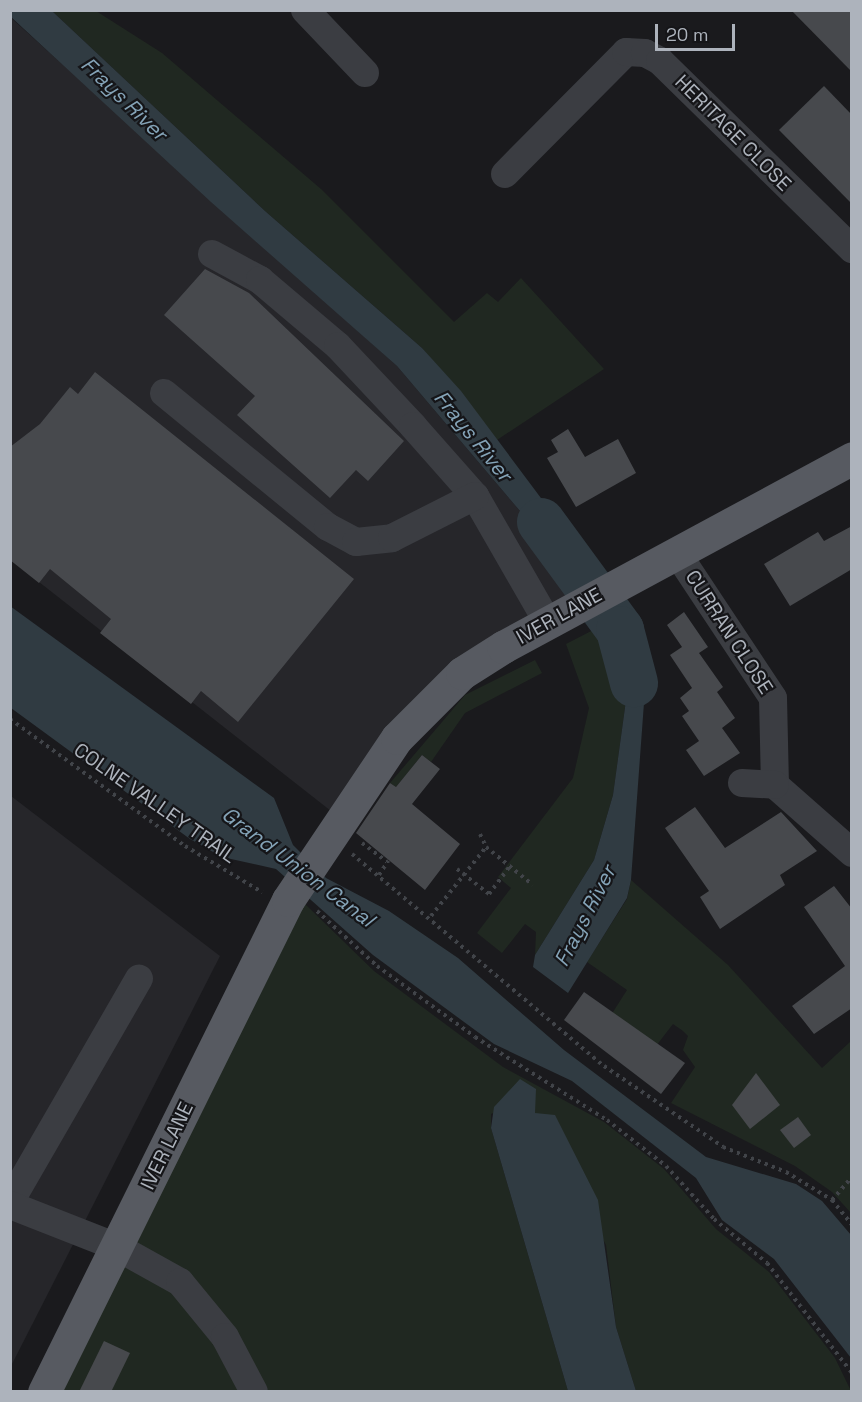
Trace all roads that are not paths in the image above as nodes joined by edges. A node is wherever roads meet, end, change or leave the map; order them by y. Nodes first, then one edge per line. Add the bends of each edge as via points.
1 (305, 10) edge
2 (365, 73) dead end
3 (505, 174) dead end
4 (852, 249) edge
5 (212, 254) dead end
6 (164, 393) dead end
7 (852, 458) edge
8 (475, 496) junction
9 (679, 556) junction
10 (558, 617) junction
11 (742, 783) dead end
12 (775, 785) junction
13 (852, 853) edge
14 (139, 979) dead end
15 (10, 1204) edge
16 (117, 1247) junction
17 (44, 1392) edge
18 (254, 1392) edge

1 - 2 street
3 - 4 street, HERITAGE CLOSE via 626,52 645,53 660,61
5 - 8 street via 260,280 338,346
6 - 8 street via 328,527 356,542 392,538
7 - 9 main road, IVER LANE
8 - 10 street
9 - 10 main road, IVER LANE via 626,579
9 - 12 street, CURRAN CLOSE via 773,698
10 - 16 main road, IVER LANE via 462,673 430,702 325,838 290,896
11 - 12 street
12 - 13 street
14 - 15 street
15 - 16 street
16 - 17 main road, IVER LANE
16 - 18 street via 180,1282 225,1337

